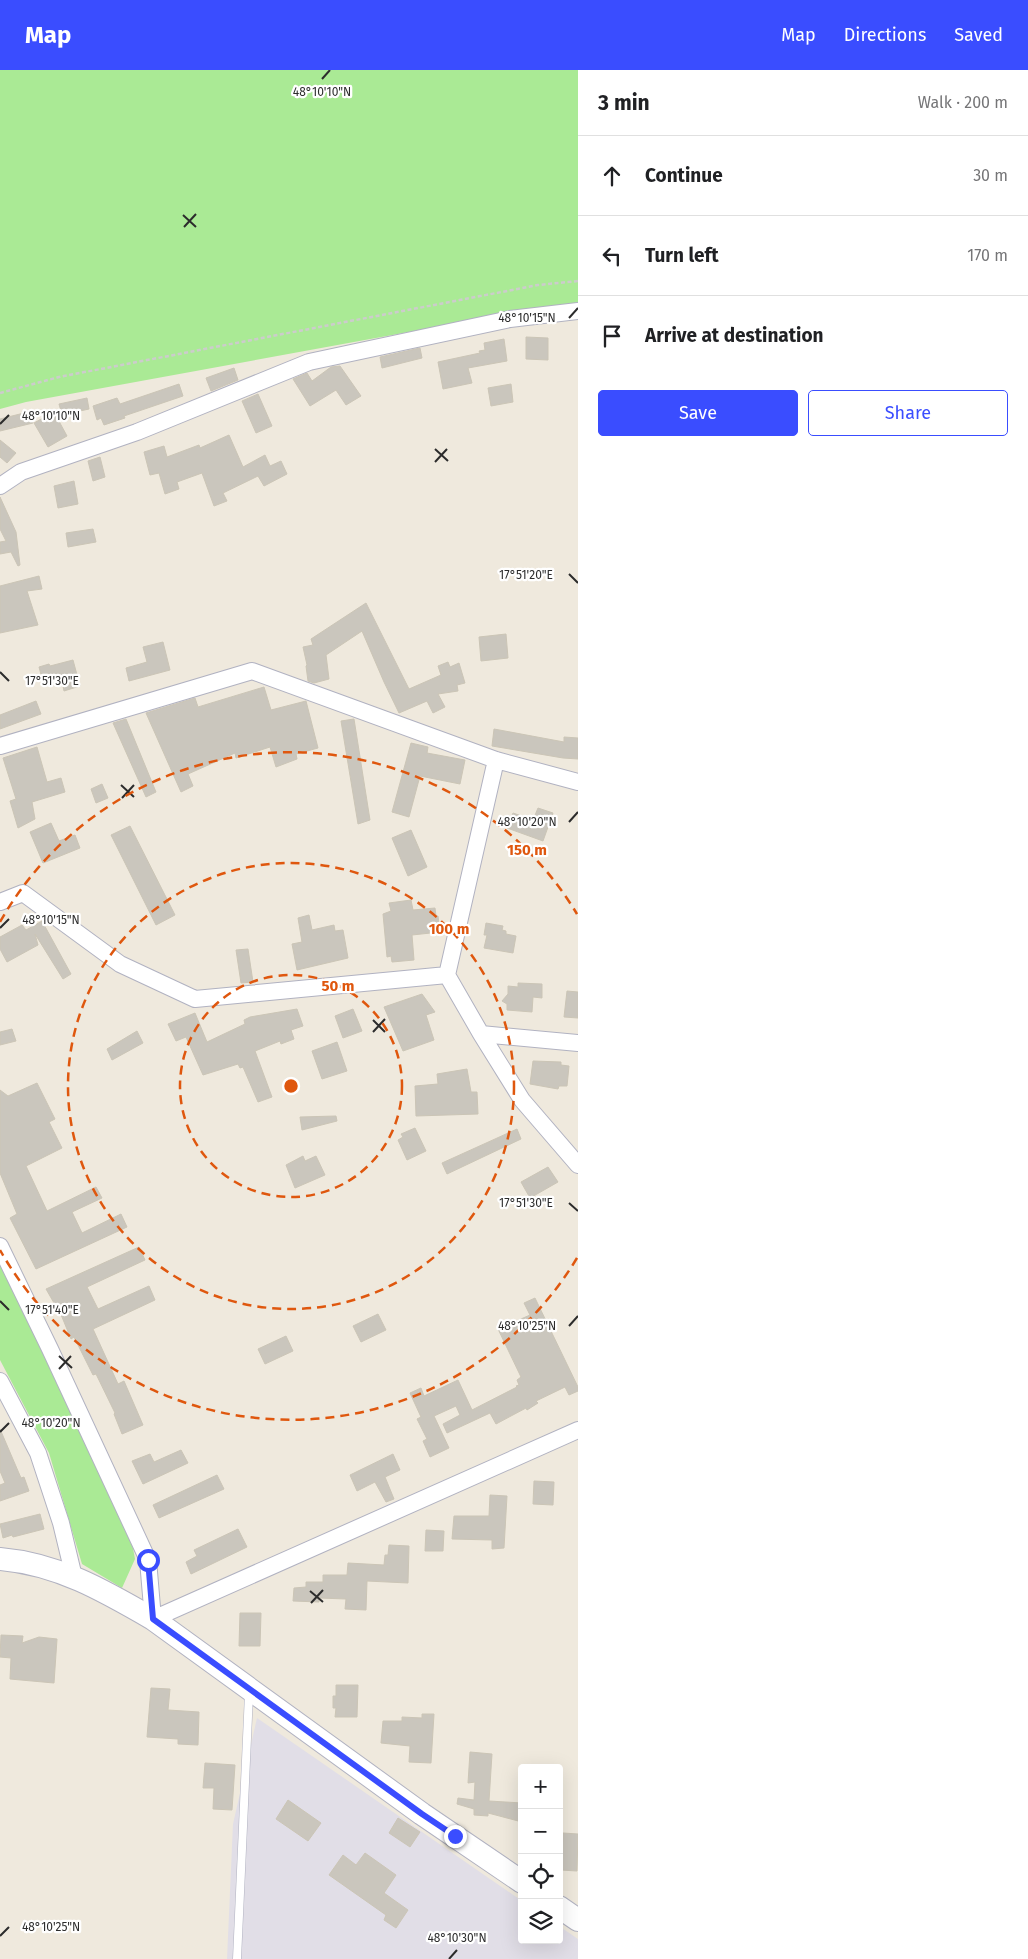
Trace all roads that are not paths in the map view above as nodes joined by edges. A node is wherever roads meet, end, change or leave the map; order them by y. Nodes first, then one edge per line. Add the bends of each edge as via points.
1 (578, 311) edge
2 (0, 486) edge
3 (0, 746) edge
4 (496, 760) junction
5 (578, 782) edge
6 (0, 902) edge
7 (447, 975) junction
8 (481, 1034) junction
9 (578, 1043) edge
10 (578, 1165) edge
11 (0, 1246) edge
12 (0, 1380) edge
13 (578, 1430) edge
14 (0, 1559) edge
15 (74, 1577) junction
16 (153, 1619) junction
17 (250, 1688) junction
18 (518, 1879) edge
19 (563, 1910) edge
20 (578, 1920) edge
21 (237, 1959) edge

1 - 2 street via 510,319 309,362 137,432 21,472
3 - 4 street via 252,671
4 - 5 street
4 - 7 street
6 - 7 street via 22,894 120,964 195,999
7 - 8 street
8 - 9 street
8 - 10 street via 522,1100
11 - 16 street via 148,1560
12 - 15 street via 38,1453 62,1523
13 - 16 street
14 - 15 main road via 42,1566
15 - 16 main road
16 - 17 main road
17 - 18 main road via 422,1814
17 - 21 lane
19 - 20 main road

